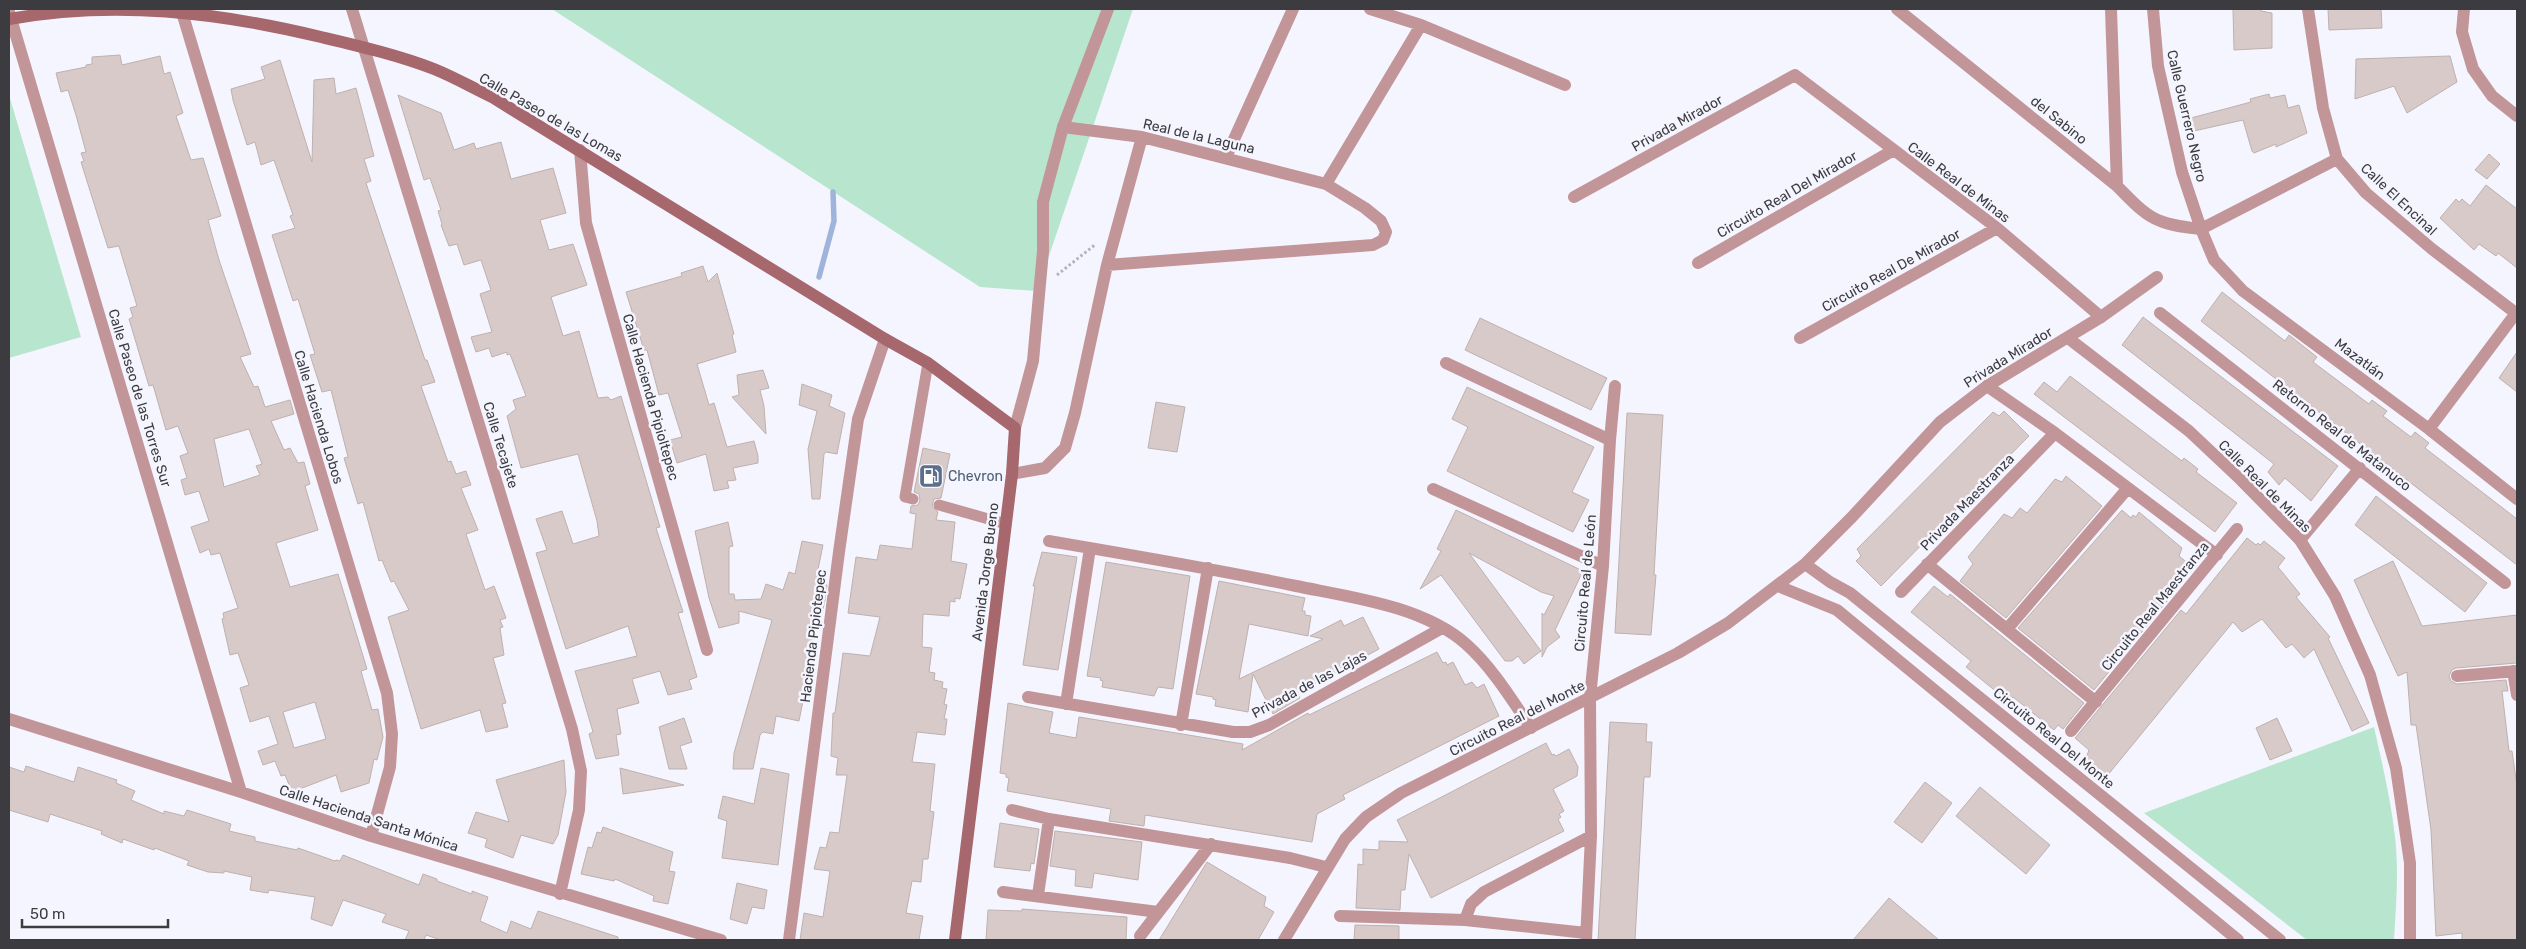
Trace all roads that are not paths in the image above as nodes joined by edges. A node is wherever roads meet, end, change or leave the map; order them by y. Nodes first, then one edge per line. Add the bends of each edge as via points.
1 (352, 9) edge
2 (1108, 9) edge
3 (1293, 9) edge
4 (1370, 9) edge
5 (2111, 9) edge
6 (2153, 9) edge
7 (2308, 9) edge
8 (2464, 9) edge
9 (182, 10) edge
10 (1901, 12) edge
11 (9, 16) edge
12 (1421, 25) junction
13 (363, 47) junction
14 (1795, 76) joint
15 (1565, 85) dead end
16 (2517, 116) edge
17 (1063, 127) junction
18 (1142, 137) junction
19 (580, 150) junction
20 (1892, 151) junction
21 (1226, 157) junction
22 (2337, 159) junction
23 (1326, 184) junction
24 (2117, 186) junction
25 (1574, 197) dead end
26 (1997, 228) junction
27 (2201, 229) junction
28 (1698, 263) dead end
29 (1107, 265) junction
30 (2157, 277) dead end
31 (2160, 312) dead end
32 (2517, 314) edge
33 (2101, 317) junction
34 (1800, 338) dead end
35 (2068, 338) junction
36 (886, 339) junction
37 (928, 362) junction
38 (1446, 362) dead end
39 (1616, 386) dead end
40 (1987, 386) junction
41 (1015, 428) junction
42 (2429, 429) junction
43 (2055, 433) junction
44 (1610, 440) junction
45 (2360, 468) junction
46 (1012, 474) junction
47 (2128, 488) junction
48 (1433, 489) dead end
49 (913, 498) dead end
50 (2517, 499) edge
51 (939, 505) dead end
52 (1006, 524) junction
53 (2237, 529) dead end
54 (2300, 540) junction
55 (1049, 541) dead end
56 (1090, 548) junction
57 (2217, 555) junction
58 (1805, 564) junction
59 (1927, 564) junction
60 (1603, 566) junction
61 (1208, 568) junction
62 (2505, 583) dead end
63 (1778, 586) junction
64 (1900, 592) dead end
65 (1442, 628) junction
66 (2007, 629) junction
67 (706, 650) dead end
68 (2515, 671) edge
69 (2458, 676) dead end
70 (2517, 694) edge
71 (1028, 697) dead end
72 (1590, 698) junction
73 (2096, 702) junction
74 (1066, 704) junction
75 (9, 719) edge
76 (1181, 725) junction
77 (1531, 728) junction
78 (2071, 731) dead end
79 (241, 792) junction
80 (1012, 810) dead end
81 (1049, 819) junction
82 (371, 836) junction
83 (1591, 836) junction
84 (1211, 844) junction
85 (1326, 868) junction
86 (1003, 892) dead end
87 (560, 894) junction
88 (1038, 895) junction
89 (1158, 912) junction
90 (1340, 916) dead end
91 (1465, 920) junction
92 (1140, 936) dead end
93 (1586, 936) edge
94 (721, 940) edge
95 (789, 940) edge
96 (955, 940) edge
97 (1284, 940) edge
98 (2238, 940) edge
99 (2280, 940) edge
100 (2410, 940) edge

1 - 13 street, Calle Tecajete
2 - 17 street, Avenida Jorge Bueno
3 - 21 street
4 - 12 street
5 - 24 street
6 - 27 street, Calle Guerrero Negro via 2158,66 2182,172
7 - 22 street, Calle El Encinal via 2323,108
8 - 16 street via 2462,32 2473,69 2492,96
9 - 11 main road, Calle Paseo de las Lomas via 62,11
9 - 13 main road, Calle Paseo de las Lomas via 255,21
9 - 82 street, Calle Hacienda Lobos via 387,693 392,734 390,768
10 - 24 street, del Sabino
11 - 79 street, Calle Paseo de las Torres Sur
12 - 15 street
12 - 23 street
13 - 19 main road, Calle Paseo de las Lomas via 434,69 492,97
13 - 87 street, Calle Tecajete via 572,729 581,771 579,810
14 - 20 street, Calle Real de Minas
14 - 25 street, Privada Mirador
17 - 18 street, Real de la Laguna
17 - 41 street, Avenida Jorge Bueno via 1043,202 1043,251 1033,361
18 - 21 street, Real de la Laguna
18 - 29 street
19 - 36 main road, Calle Paseo de las Lomas
19 - 67 street, Calle Hacienda Pipioltepec via 586,223
20 - 26 street, Calle Real de Minas
20 - 28 street, Circuito Real Del Mirador
21 - 23 street, Real de la Laguna
22 - 27 street
22 - 32 street, Calle El Encinal via 2366,193
23 - 29 street, Real de la Laguna via 1381,222 1386,232 1383,240 1373,245
24 - 27 street, del Sabino via 2143,213 2168,226
26 - 33 street, Calle Real de Minas
26 - 34 street, Circuito Real De Mirador
27 - 42 street, Mazatlán via 2214,260 2243,290
29 - 46 street via 1076,413 1065,448 1045,468
30 - 33 street, Privada Mirador
31 - 45 street, Retorno Real de Matanuco
32 - 42 street
33 - 35 street, Privada Mirador
35 - 40 street, Privada Mirador
35 - 54 street, Calle Real de Minas via 2189,431
36 - 37 main road, Calle Paseo de las Lomas
36 - 95 street, Hacienda Pipiotepec via 858,419
37 - 41 main road, Calle Paseo de las Lomas
37 - 49 lane via 905,497
38 - 44 street
39 - 44 street, Circuito Real de León
40 - 43 street
40 - 58 street, Privada Mirador via 1940,422
41 - 46 main road, Avenida Jorge Bueno
42 - 50 street, Mazatlán
43 - 47 street
43 - 59 street, Privada Maestranza
44 - 60 street, Circuito Real de León
45 - 54 street
45 - 62 street, Retorno Real de Matanuco
46 - 52 main road, Avenida Jorge Bueno
47 - 57 street
47 - 66 street
48 - 60 street
51 - 52 lane
52 - 96 main road, Avenida Jorge Bueno
53 - 57 street, Circuito Real Maestranza
54 - 100 street, Calle Real de Minas via 2335,596 2370,675 2396,768 2410,863
55 - 56 street
56 - 61 street
56 - 74 street
57 - 73 street, Circuito Real Maestranza
58 - 63 street, Circuito Real del Monte
58 - 99 street, Circuito Real Del Monte via 1858,599
59 - 64 street, Privada Maestranza
59 - 66 street
60 - 72 street, Circuito Real de León
61 - 65 street via 1396,606
61 - 76 street
63 - 72 street, Circuito Real del Monte via 1728,624
63 - 98 street via 1837,610
65 - 76 street, Privada de las Lajas via 1269,725 1250,732
65 - 77 street via 1466,643 1485,664
66 - 73 street
68 - 69 street
68 - 70 street
71 - 74 street, Privada de las Lajas
72 - 77 street, Circuito Real del Monte
72 - 83 street, Circuito Real de León
73 - 78 street, Circuito Real Maestranza
74 - 76 street, Privada de las Lajas
75 - 79 street, Calle Hacienda Santa Mónica
77 - 85 street, Circuito Real del Monte via 1401,793 1366,817 1345,839
79 - 82 street, Calle Hacienda Santa Mónica
80 - 81 street
81 - 84 street
81 - 88 street
82 - 87 street, Calle Hacienda Santa Mónica
83 - 91 street via 1484,892 1471,904
83 - 93 street, Circuito Real de León
84 - 85 street
84 - 89 street
85 - 97 street, Circuito Real del Monte
86 - 88 street
87 - 94 street, Calle Hacienda Santa Mónica
88 - 89 street
89 - 92 street
90 - 91 street, Circuito Real de León
91 - 93 street, Circuito Real de León

